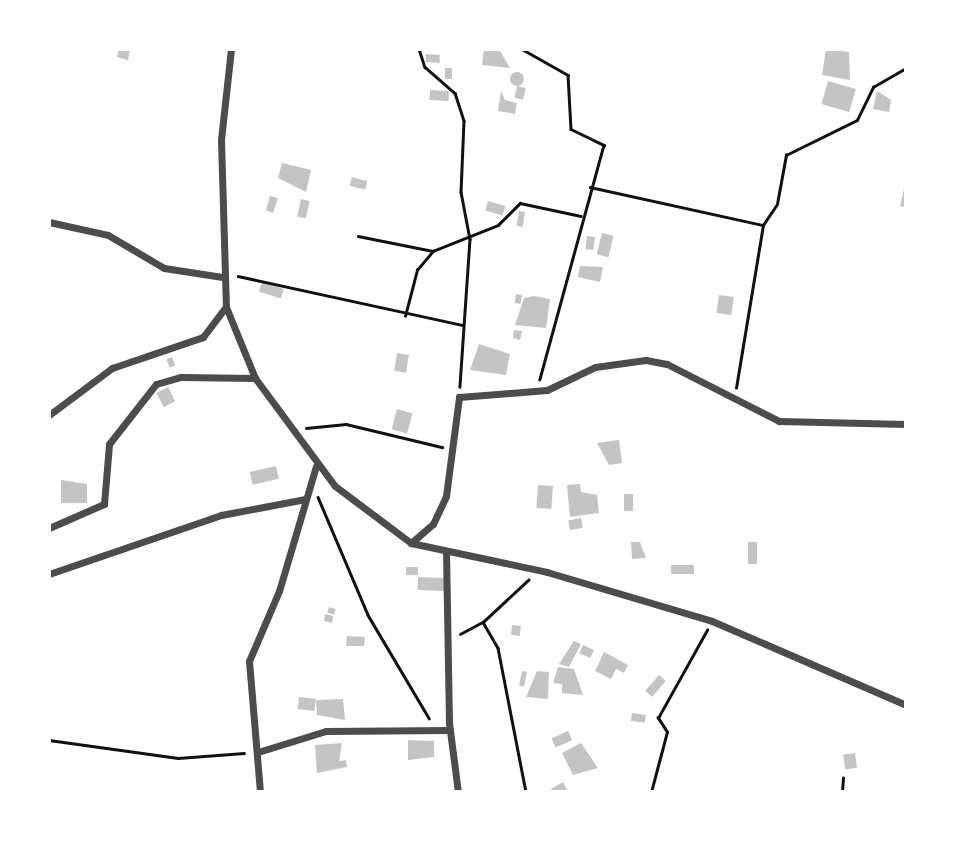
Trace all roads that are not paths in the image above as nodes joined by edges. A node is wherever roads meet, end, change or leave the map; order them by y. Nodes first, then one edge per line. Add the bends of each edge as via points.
1 (231, 49) edge
2 (49, 222) edge
3 (222, 275) junction
4 (226, 307) junction
5 (255, 378) junction
6 (49, 415) edge
7 (906, 424) edge
8 (316, 466) junction
9 (306, 499) junction
10 (49, 528) edge
11 (411, 543) junction
12 (446, 551) junction
13 (49, 574) edge
14 (906, 705) edge
15 (450, 730) junction
16 (258, 752) junction
17 (260, 792) edge
18 (458, 792) edge

1 - 3 street via 221,140
2 - 3 street via 108,235 164,268
3 - 4 street
4 - 5 street
4 - 6 street via 203,337 112,368
5 - 8 street
5 - 10 street via 181,377 156,384 109,444 104,505
7 - 11 street via 784,422 667,364 646,360 595,368 528,392 459,397 441,511
8 - 9 street
8 - 11 street via 357,507
9 - 13 street via 221,515
9 - 16 street via 279,591 249,662 248,701
11 - 12 street
12 - 14 street via 547,572 712,621
12 - 15 street
15 - 16 street via 326,731
15 - 18 street
16 - 17 street

